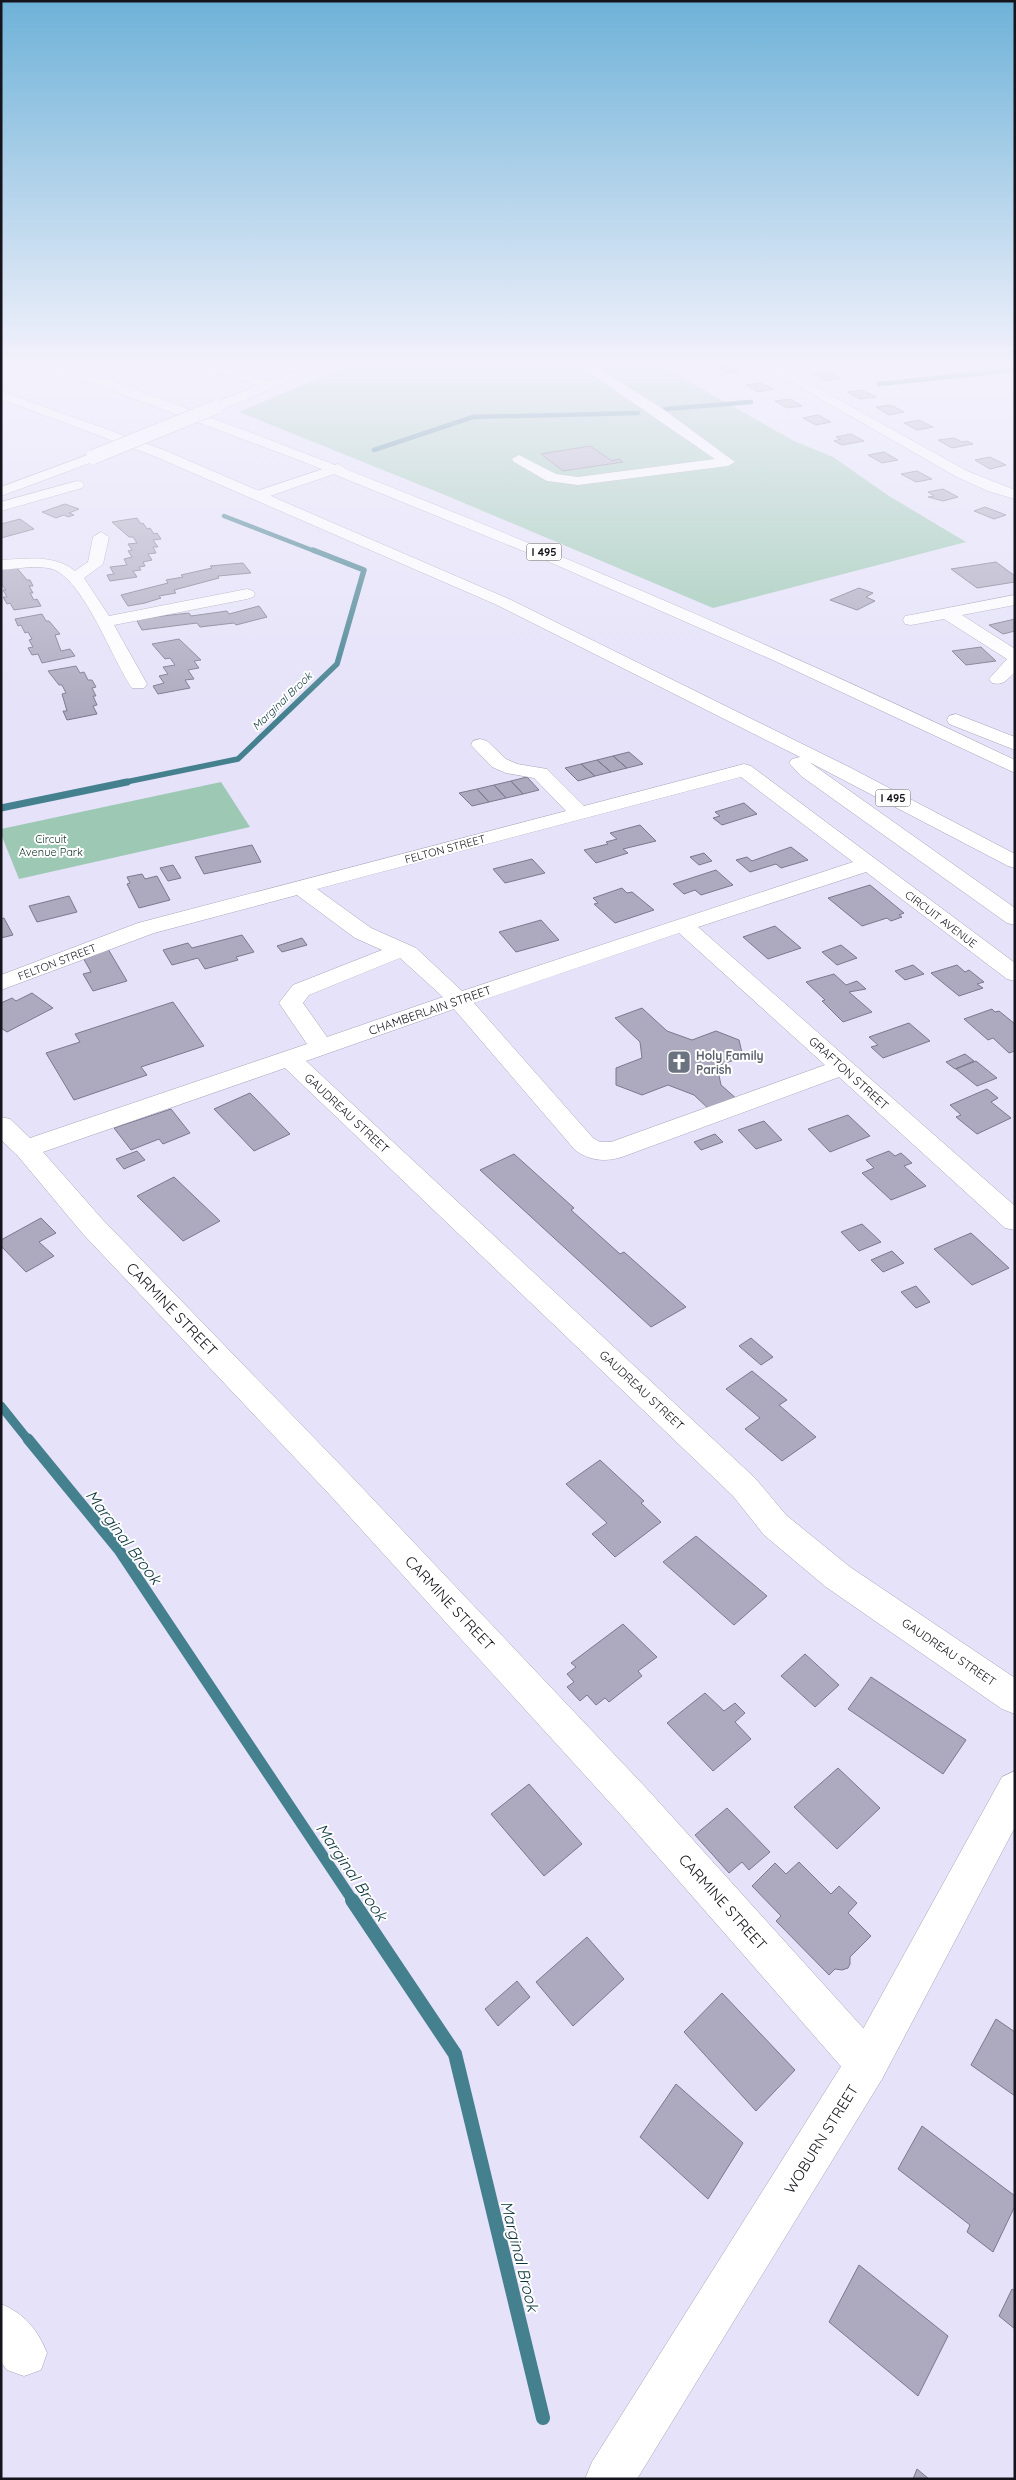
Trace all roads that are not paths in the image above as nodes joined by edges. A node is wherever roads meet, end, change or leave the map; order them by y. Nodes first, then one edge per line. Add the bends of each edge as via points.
1 (25, 483) edge
2 (230, 483) edge
3 (295, 483) edge
4 (374, 483) edge
5 (981, 483) edge
6 (77, 485) dead end
7 (1, 492) edge
8 (259, 495) junction
9 (1015, 495) edge
10 (1, 507) edge
11 (102, 536) dead end
12 (1, 565) edge
13 (74, 578) junction
14 (247, 594) dead end
15 (1015, 600) edge
16 (678, 610) junction
17 (947, 613) junction
18 (912, 620) dead end
19 (104, 622) junction
20 (1015, 659) edge
21 (998, 679) dead end
22 (138, 684) dead end
23 (770, 736) junction
24 (1015, 744) edge
25 (480, 745) dead end
26 (1015, 767) edge
27 (579, 813) junction
28 (1015, 862) edge
29 (868, 864) junction
30 (301, 888) junction
31 (1015, 918) edge
32 (683, 925) junction
33 (401, 950) junction
34 (1015, 974) edge
35 (1, 983) edge
36 (459, 1000) junction
37 (322, 1046) junction
38 (289, 1058) junction
39 (843, 1067) junction
40 (1, 1125) edge
41 (26, 1149) junction
42 (1015, 1221) edge
43 (1015, 1698) edge
44 (1015, 1790) edge
45 (867, 2064) junction
46 (609, 2479) edge

1 - 7 main road, bridge
2 - 8 main road, I 495
3 - 8 main road
4 - 16 main road, I 495
5 - 9 main road
6 - 10 main road
8 - 23 main road, I 495 via 503,602
11 - 13 main road via 95,564
12 - 13 main road via 34,563 59,566
13 - 19 main road via 82,585
14 - 19 main road
15 - 17 main road
16 - 24 main road
16 - 26 main road, I 495
17 - 18 main road
17 - 20 main road
19 - 22 main road
20 - 21 main road
23 - 28 main road, I 495
23 - 31 main road via 808,772
25 - 27 main road via 499,763 513,769 540,773
27 - 29 main road, FELTON STREET via 744,770
27 - 30 main road, FELTON STREET
29 - 32 main road, CHAMBERLAIN STREET
29 - 34 main road, CIRCUIT AVENUE
30 - 33 main road via 364,933
30 - 35 main road, FELTON STREET via 146,928
32 - 36 main road, CHAMBERLAIN STREET
32 - 39 main road, GRAFTON STREET
33 - 36 main road
33 - 37 main road via 301,990 290,1003
36 - 37 main road, CHAMBERLAIN STREET
36 - 39 main road via 584,1144 594,1151 613,1150
37 - 38 main road, CHAMBERLAIN STREET
38 - 41 main road, CHAMBERLAIN STREET
38 - 43 main road, GAUDREAU STREET via 744,1487 775,1525 838,1578
39 - 42 main road, GRAFTON STREET
40 - 41 main road
41 - 45 main road, CARMINE STREET via 93,1227 333,1477 635,1802
44 - 45 main road, WOBURN STREET
45 - 46 main road, WOBURN STREET

